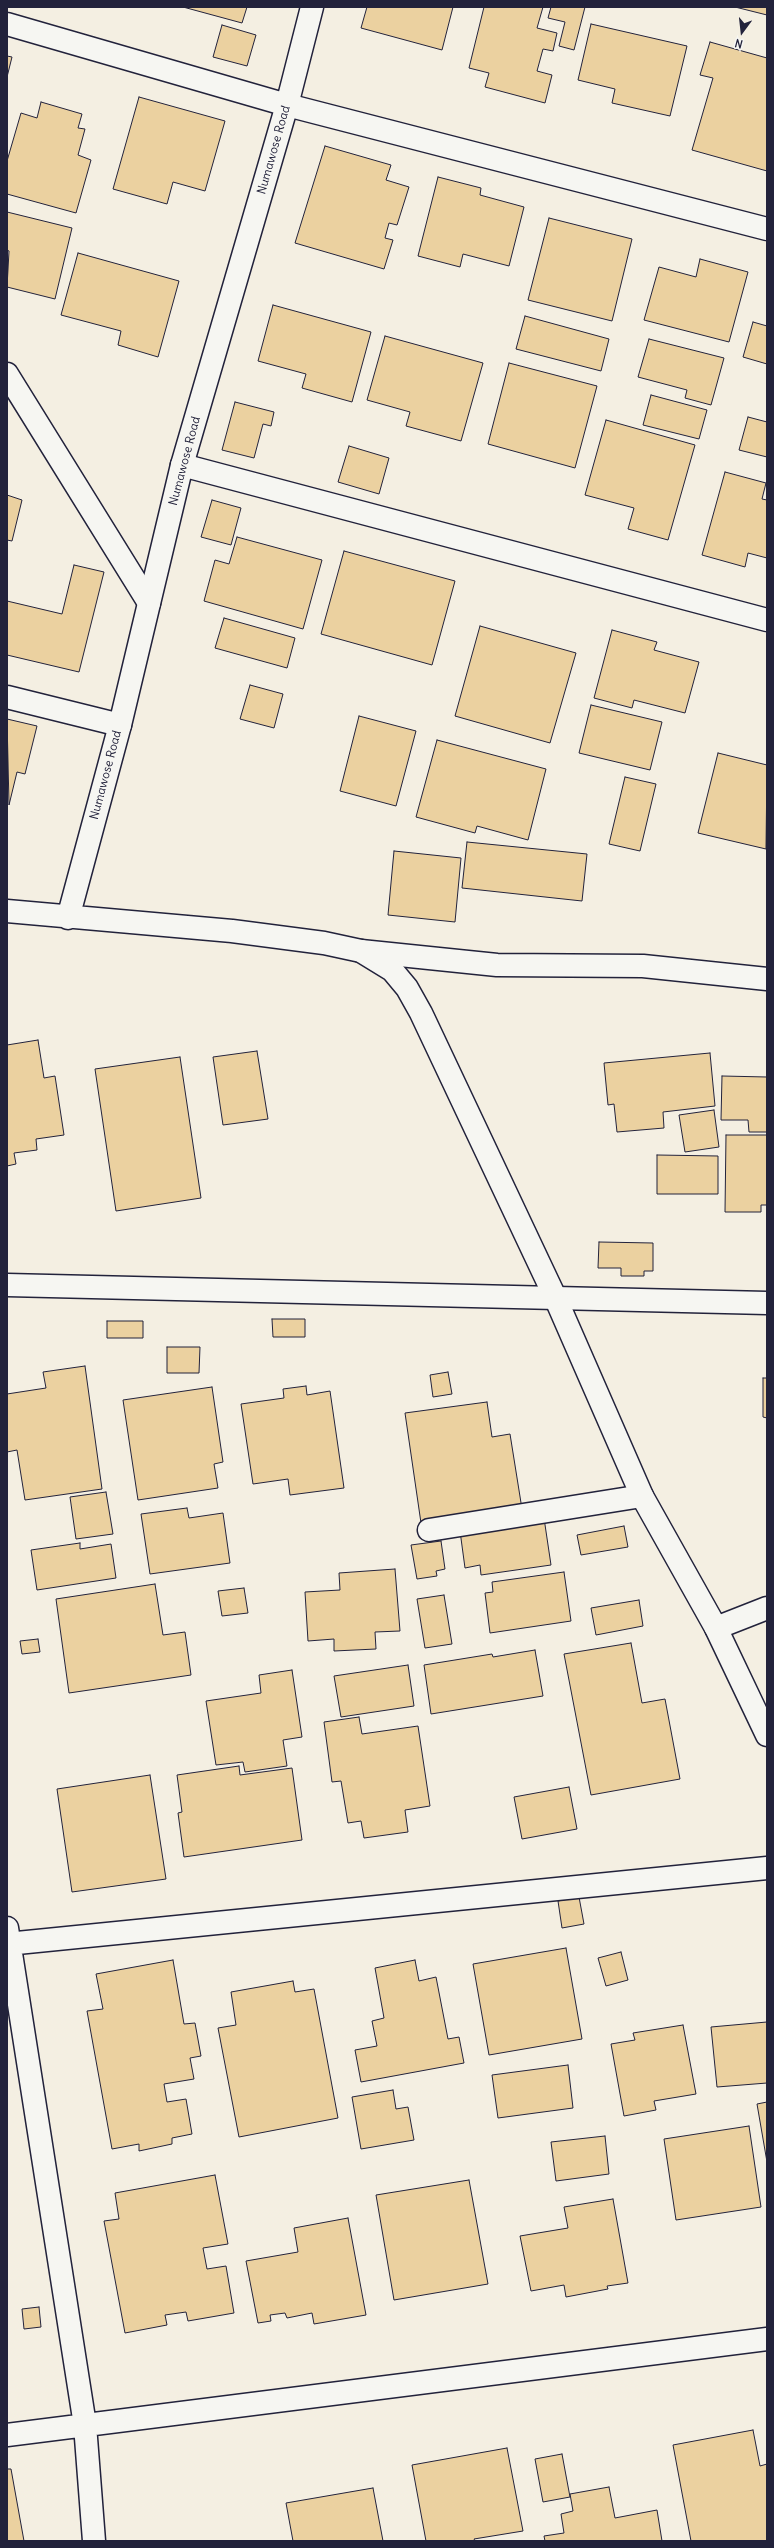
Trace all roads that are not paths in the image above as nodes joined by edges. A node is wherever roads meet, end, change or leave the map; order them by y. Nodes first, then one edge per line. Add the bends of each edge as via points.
1 (312, 7) edge
2 (7, 24) edge
3 (287, 105) junction
4 (767, 229) edge
5 (7, 374) edge
6 (182, 465) junction
7 (149, 603) junction
8 (767, 620) edge
9 (7, 697) edge
10 (120, 726) junction
11 (7, 911) edge
12 (68, 918) junction
13 (361, 951) junction
14 (767, 979) edge
15 (7, 1285) edge
16 (555, 1297) junction
17 (767, 1303) edge
18 (642, 1496) junction
19 (429, 1530) dead end
20 (767, 1608) edge
21 (716, 1628) junction
22 (767, 1734) edge
23 (767, 1868) edge
24 (8, 1939) edge
25 (767, 2339) edge
26 (85, 2425) junction
27 (7, 2435) edge
28 (94, 2541) edge

1 - 3 street, Numawose Road
2 - 3 street
3 - 4 street
3 - 6 street, Numawose Road
5 - 7 street
6 - 7 street, Numawose Road
6 - 8 street
7 - 10 street, Numawose Road
9 - 10 street
10 - 12 street, Numawose Road
11 - 12 street
12 - 13 street via 232,931 324,943
13 - 14 street via 497,965 643,966
13 - 16 street via 392,970 407,988
15 - 16 street
16 - 17 street
16 - 18 street
18 - 19 street
18 - 21 street
20 - 21 street
21 - 22 street
23 - 24 street
24 - 26 street
25 - 26 street
26 - 27 street
26 - 28 street

